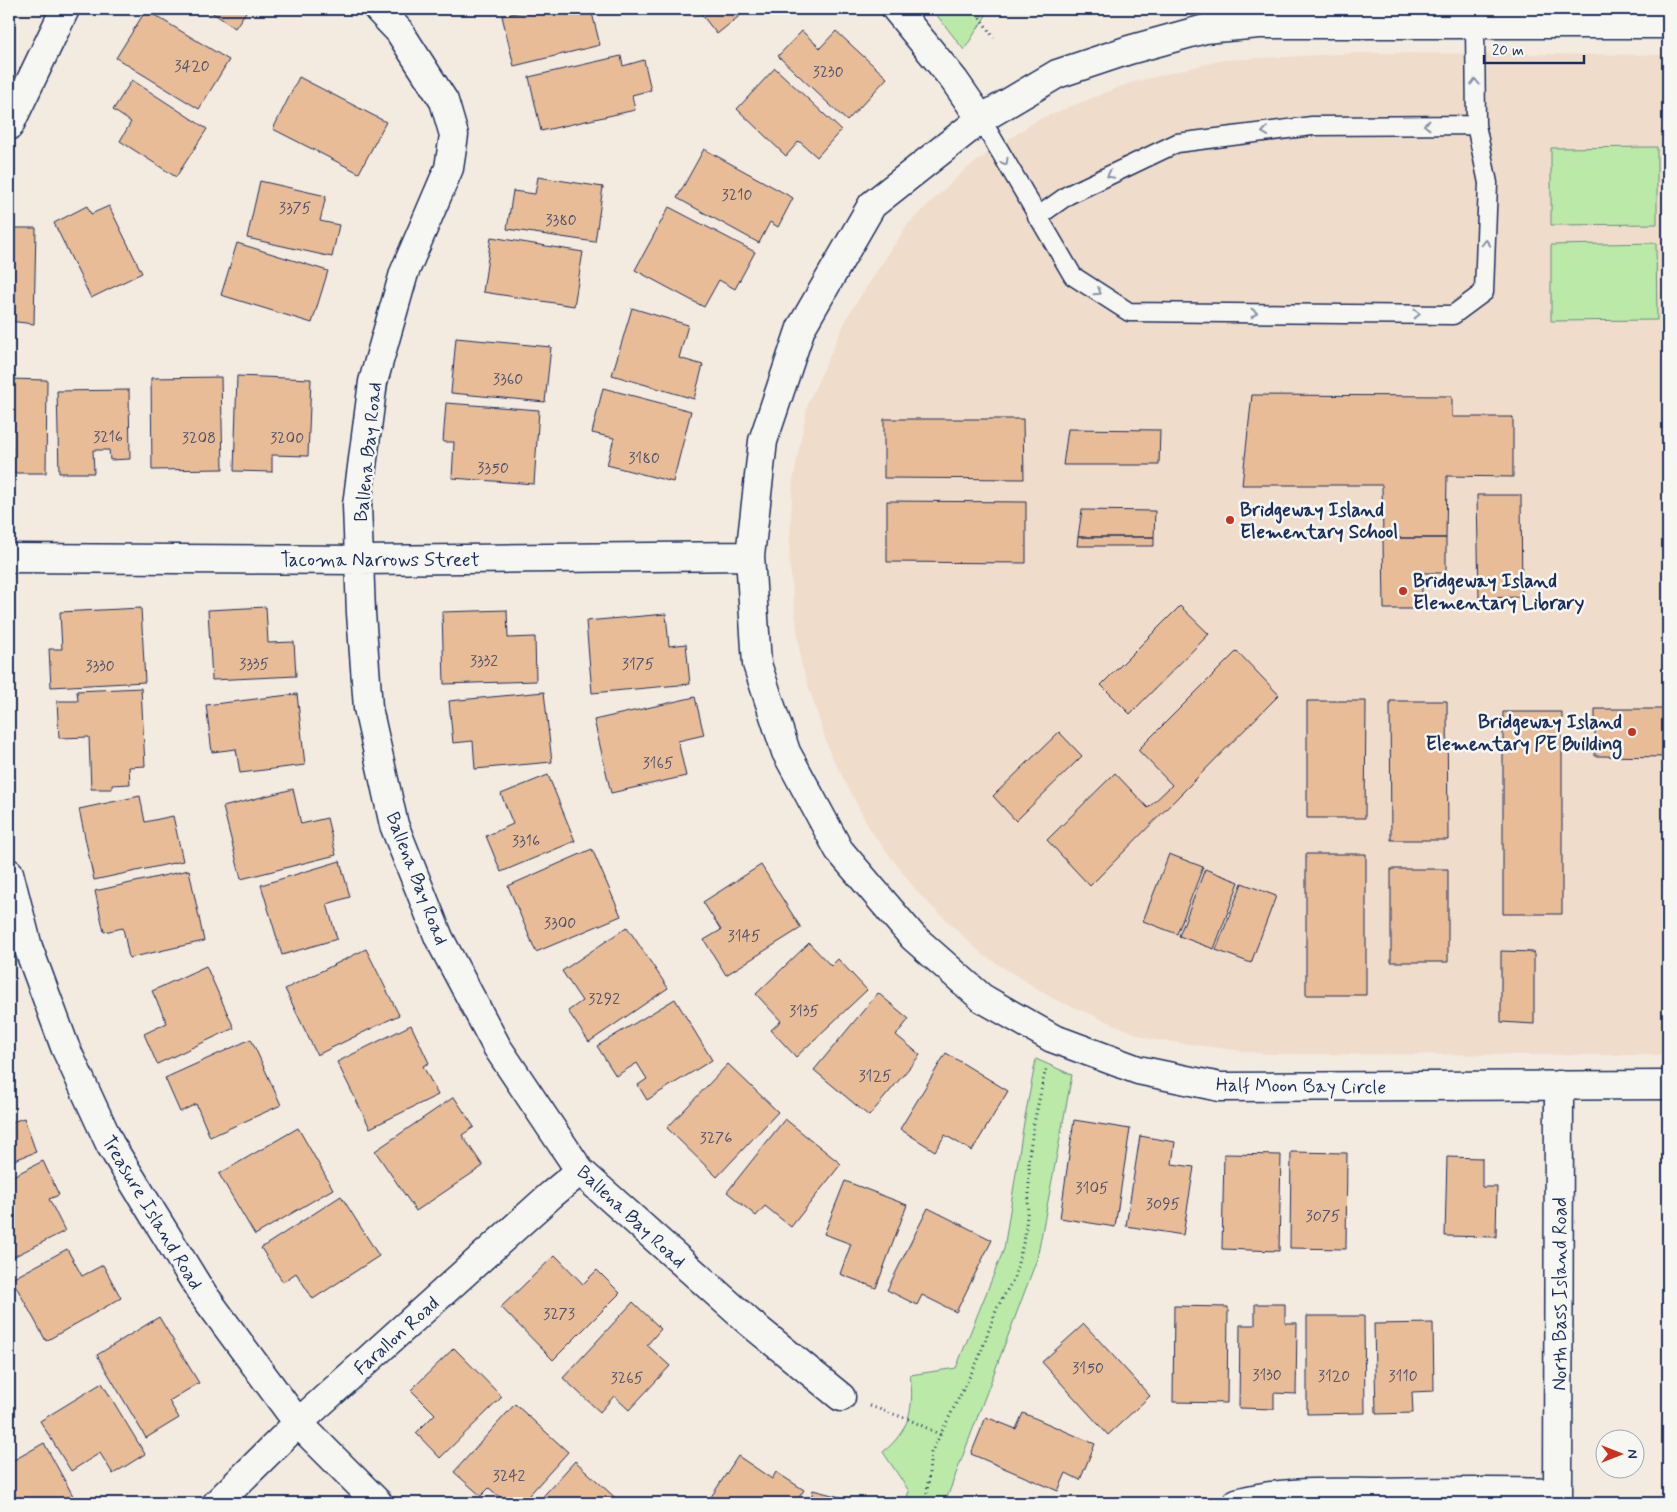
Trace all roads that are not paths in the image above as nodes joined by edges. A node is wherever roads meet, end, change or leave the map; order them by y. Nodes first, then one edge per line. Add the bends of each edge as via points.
1 (65, 9) edge
2 (378, 9) edge
3 (896, 9) edge
4 (1475, 16) edge
5 (1668, 24) edge
6 (981, 119) junction
7 (1476, 125) junction
8 (9, 126) edge
9 (1037, 217) junction
10 (750, 556) junction
11 (9, 558) edge
12 (359, 560) junction
13 (9, 873) edge
14 (18, 948) edge
15 (1559, 1085) junction
16 (1668, 1085) edge
17 (580, 1171) junction
18 (841, 1397) road end
19 (298, 1423) junction
20 (1558, 1498) edge
21 (217, 1503) edge
22 (378, 1503) edge
23 (1237, 1503) edge

1 - 8 street
2 - 12 street, Ballena Bay Road via 399,30 444,101 454,136 449,168 404,273 373,382 357,505
3 - 6 street
4 - 5 street, Half Moon Bay Circle
4 - 6 street, Half Moon Bay Circle via 1205,29 1057,74
7 -> 4 lane
6 -> 9 lane
6 - 10 street, Half Moon Bay Circle via 872,205 801,328 763,441
7 -> 9 lane via 1312,126 1177,143 1068,195
9 -> 7 lane via 1073,276 1128,312 1453,315 1484,292 1488,183
10 - 12 street, Tacoma Narrows Street
10 - 15 street, Half Moon Bay Circle via 758,664 786,752 839,850 913,937 982,998 1052,1038 1138,1070 1220,1087
11 - 12 street, Tacoma Narrows Street
12 - 17 street, Ballena Bay Road via 368,708 394,825 439,938 497,1046
13 - 14 street, Treasure Island Road
14 - 19 street, Treasure Island Road via 110,1144 200,1290
15 - 16 street, Half Moon Bay Circle
15 - 20 street, North Bass Island Road
17 - 18 street, Ballena Bay Road via 749,1322
17 - 19 street, Farallon Road
19 - 21 street, Farallon Road
19 - 22 street, Treasure Island Road
20 - 23 street via 1512,1492 1303,1493

